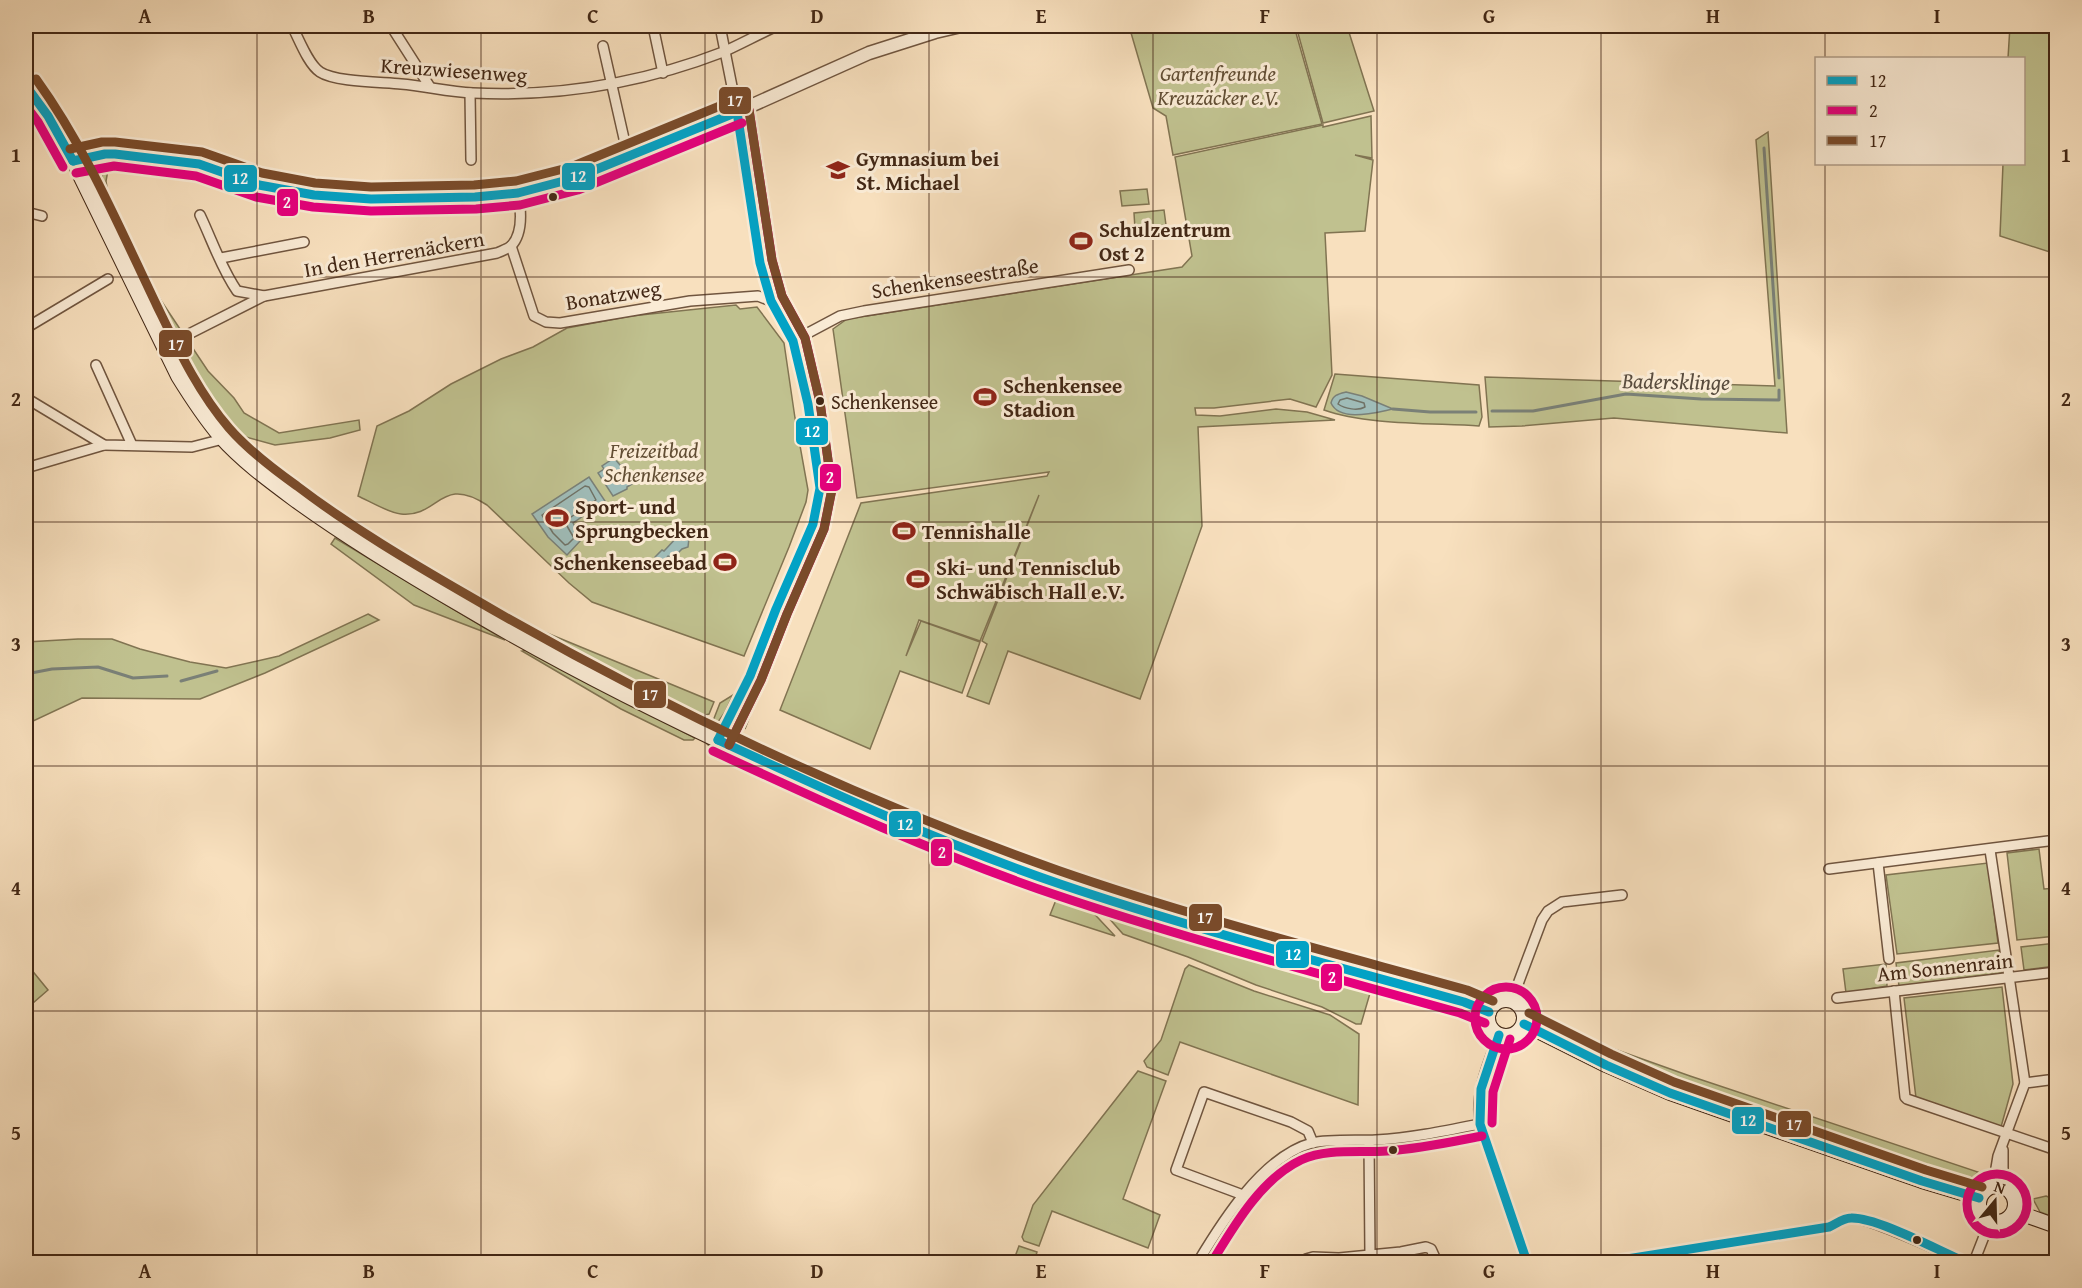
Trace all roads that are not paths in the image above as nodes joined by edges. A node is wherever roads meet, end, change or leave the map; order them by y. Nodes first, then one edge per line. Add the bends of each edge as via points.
1 (292, 26) edge
2 (391, 26) edge
3 (653, 26) edge
4 (720, 26) edge
5 (777, 26) edge
6 (962, 26) edge
7 (603, 46) dead end
8 (724, 51) junction
9 (663, 73) junction
10 (612, 85) junction
11 (26, 86) edge
12 (430, 87) junction
13 (470, 93) junction
14 (737, 112) junction
15 (625, 143) dead end
16 (471, 160) dead end
17 (73, 161) junction
18 (518, 194) junction
19 (26, 212) edge
20 (200, 215) dead end
21 (42, 216) dead end
22 (304, 242) dead end
23 (511, 246) junction
24 (221, 258) junction
25 (1129, 270) dead end
26 (108, 279) dead end
27 (264, 296) junction
28 (771, 301) junction
29 (26, 328) edge
30 (185, 336) dead end
31 (793, 341) junction
32 (96, 365) dead end
33 (26, 398) edge
34 (223, 439) junction
35 (104, 445) junction
36 (132, 445) junction
37 (26, 468) edge
38 (718, 740) junction
39 (2056, 840) edge
40 (1990, 850) junction
41 (1878, 863) junction
42 (1829, 869) dead end
43 (1622, 895) dead end
44 (1888, 959) dead end
45 (2056, 972) edge
46 (2010, 978) junction
47 (1894, 991) junction
48 (1837, 998) dead end
49 (1512, 1000) junction
50 (1489, 1012) junction
51 (1524, 1024) junction
52 (1499, 1035) junction
53 (2056, 1079) edge
54 (2025, 1083) junction
55 (1480, 1124) junction
56 (2006, 1133) junction
57 (1369, 1141) junction
58 (1313, 1143) junction
59 (2056, 1150) edge
60 (1998, 1187) junction
61 (1243, 1195) junction
62 (1979, 1198) junction
63 (2014, 1210) junction
64 (1990, 1221) junction
65 (2056, 1226) edge
66 (1674, 1252) junction
67 (1370, 1256) junction
68 (1198, 1263) edge
69 (1304, 1263) edge
70 (1437, 1263) edge
71 (1527, 1263) edge
72 (1608, 1263) edge
73 (1677, 1263) edge
74 (1966, 1263) edge
75 (1974, 1263) edge

1 - 12 street, Kreuzwiesenweg via 319,72 334,78
2 - 12 street
3 - 9 street
4 - 8 street
5 - 8 street, Kreuzwiesenweg
6 - 14 street via 869,53
7 - 10 street
8 - 9 street, Kreuzwiesenweg
8 - 14 street
9 - 10 street, Kreuzwiesenweg
10 - 13 street, Kreuzwiesenweg via 534,94
10 - 15 street
11 - 17 main road
12 - 13 street, Kreuzwiesenweg
13 - 16 street
14 - 18 street via 575,178
14 - 28 street via 760,263
17 - 18 street via 105,154 179,160 286,191 371,199
17 - 34 main road via 178,376
18 - 23 street, In den Herrenäckern via 519,230
19 - 21 street
20 - 24 street, In den Herrenäckern
22 - 24 street, In den Herrenäckern
23 - 27 street, In den Herrenäckern via 497,253
23 - 28 street, Bonatzweg via 534,316 546,322 560,323 690,301 758,296
24 - 27 street, In den Herrenäckern via 237,291
25 - 31 street, Schenkenseestraße via 840,316
26 - 29 street
27 - 30 street, In den Herrenäckern
28 - 31 street
31 - 38 street via 808,404 820,488 818,501 813,524 750,676
32 - 36 street
33 - 35 street
34 - 36 street via 192,447
34 - 38 main road via 274,485 337,530 434,590 529,645
35 - 36 street
35 - 37 street
38 - 50 main road via 906,826 1056,882
39 - 40 street
40 - 41 street
40 - 46 street
41 - 42 street
41 - 44 street
43 - 49 street via 1562,902 1548,911
45 - 46 street, Am Sonnenrain
46 - 47 street, Am Sonnenrain
46 - 54 street
47 - 48 street, Am Sonnenrain
47 - 56 street via 1905,1097
49 - 50 main road via 1501,1000
49 - 51 main road via 1524,1013
50 - 52 main road via 1491,1028
51 - 52 main road via 1516,1034
51 - 62 main road via 1670,1093
52 - 55 street via 1480,1091
53 - 54 street
54 - 56 street
55 - 57 street
55 - 71 street
56 - 59 street
56 - 60 street
57 - 58 street
57 - 67 street
58 - 61 street via 1275,1164
58 - 61 street via 1308,1131 1291,1122 1204,1092 1176,1170
60 - 62 main road via 1985,1190
60 - 63 main road via 2013,1197
61 - 68 street
62 - 64 main road via 1980,1212
63 - 64 main road via 2004,1221
63 - 65 main road
64 - 75 street
66 - 72 street
66 - 73 street
66 - 74 street via 1829,1227 1857,1218
67 - 69 street via 1313,1257
67 - 70 street via 1426,1247

